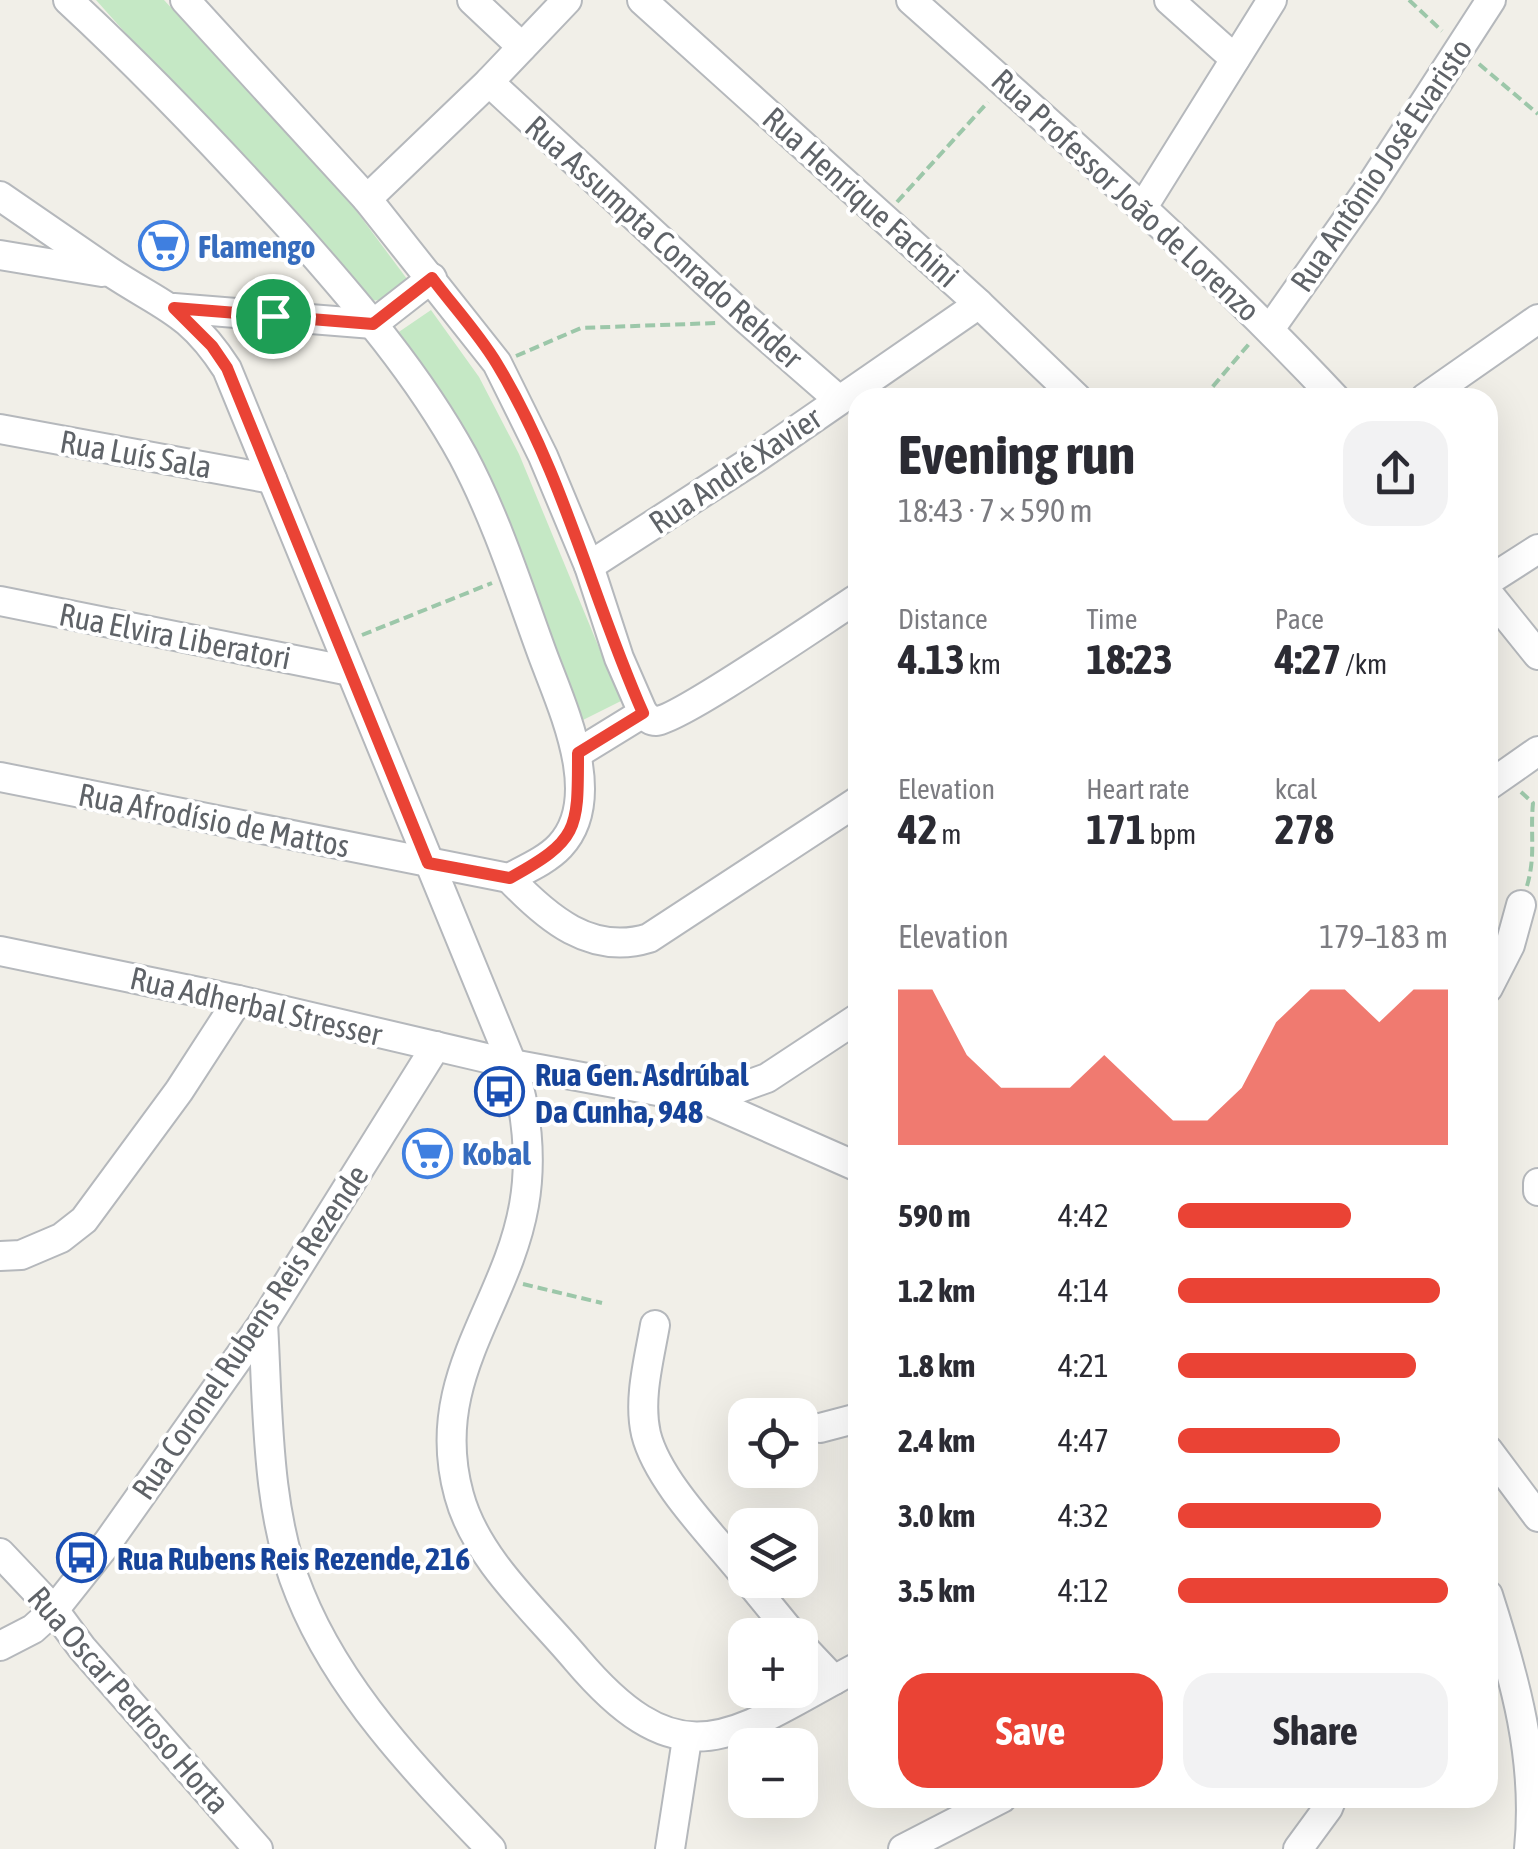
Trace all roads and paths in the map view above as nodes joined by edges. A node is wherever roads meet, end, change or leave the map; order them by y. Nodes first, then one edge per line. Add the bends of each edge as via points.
1 (68, 0) edge
2 (186, 0) edge
3 (472, 0) edge
4 (567, 0) edge
5 (642, 0) edge
6 (911, 0) edge
7 (1170, 0) edge
8 (1272, 0) edge
9 (1409, 0) edge
10 (1491, 0) edge
11 (522, 47) junction
12 (1460, 48) junction
13 (1235, 58) junction
14 (489, 82) junction
15 (1005, 83) junction
16 (1538, 114) edge
17 (0, 196) edge
18 (367, 200) junction
19 (1143, 207) junction
20 (884, 217) junction
21 (0, 255) edge
22 (114, 274) junction
23 (432, 278) junction
24 (980, 304) junction
25 (174, 308) junction
26 (745, 318) junction
27 (1538, 320) edge
28 (373, 324) junction
29 (1268, 327) junction
30 (497, 364) junction
31 (857, 388) edge
32 (1067, 388) edge
33 (1212, 388) edge
34 (1326, 388) edge
35 (1439, 388) edge
36 (848, 394) edge
37 (839, 400) junction
38 (0, 429) edge
39 (272, 479) junction
40 (1538, 549) edge
41 (589, 566) junction
42 (513, 574) junction
43 (1498, 575) edge
44 (0, 602) edge
45 (848, 605) edge
46 (1498, 605) edge
47 (339, 644) junction
48 (1538, 655) edge
49 (350, 672) junction
50 (643, 713) junction
51 (1538, 751) edge
52 (578, 753) junction
53 (0, 778) edge
54 (1498, 778) edge
55 (1498, 782) edge
56 (848, 808) edge
57 (428, 863) junction
58 (510, 878) junction
59 (1522, 905) joint
60 (0, 951) edge
61 (1498, 968) edge
62 (238, 1000) junction
63 (848, 1025) edge
64 (436, 1046) junction
65 (512, 1064) junction
66 (706, 1100) junction
67 (848, 1163) edge
68 (0, 1256) edge
69 (518, 1283) dead end
70 (602, 1303) dead end
71 (263, 1322) junction
72 (655, 1325) dead end
73 (848, 1421) edge
74 (820, 1428) dead end
75 (1498, 1463) edge
76 (1538, 1517) edge
77 (0, 1552) edge
78 (728, 1554) edge
79 (763, 1598) edge
80 (54, 1610) junction
81 (779, 1618) edge
82 (1498, 1626) edge
83 (0, 1646) edge
84 (818, 1656) edge
85 (846, 1674) edge
86 (687, 1738) junction
87 (983, 1808) edge
88 (1326, 1808) edge
89 (258, 1849) edge
90 (492, 1849) edge
91 (670, 1849) edge
92 (903, 1849) edge
93 (1298, 1849) edge
94 (1529, 1849) edge

1 - 28 street via 210,137
2 - 18 street
3 - 11 street
4 - 11 street
5 - 20 street, Rua Henrique Fachini
6 - 15 street, Rua Professor João de Lorenzo
7 - 13 street
8 - 13 street
9 - 12 path
10 - 12 street, Rua Antônio José Evaristo
11 - 14 street
12 - 16 path
12 - 29 street, Rua Antônio José Evaristo
13 - 19 street
14 - 18 street
14 - 26 street, Rua Assumpta Conrado Rehder
15 - 19 street, Rua Professor João de Lorenzo
15 - 20 path
17 - 22 street
18 - 23 street
19 - 29 street, Rua Professor João de Lorenzo
20 - 24 street, Rua Henrique Fachini
21 - 22 street
22 - 25 street
23 - 28 street
23 - 30 street
24 - 31 street, Rua André Xavier
24 - 32 street, Rua Henrique Fachini
25 - 28 street
25 - 39 street via 227,368
26 - 30 path via 702,326 581,328
26 - 37 street, Rua Assumpta Conrado Rehder
27 - 35 street
28 - 42 street via 464,458
29 - 33 path
29 - 34 street, Rua Professor João de Lorenzo
30 - 41 street
36 - 37 street, Rua André Xavier
37 - 41 street, Rua André Xavier
38 - 39 street, Rua Luís Sala
39 - 47 street
40 - 43 street
41 - 50 street
42 - 47 path
42 - 52 street
44 - 49 street, Rua Elvira Liberatori
45 - 50 street via 714,692 654,721
46 - 48 street
47 - 49 street
49 - 57 street
50 - 52 street
51 - 54 street
52 - 58 street via 572,831 559,848
53 - 57 street, Rua Afrodísio de Mattos
55 - 59 path via 1533,803 1535,860
56 - 58 street via 630,944 577,934 554,922
57 - 58 street, Rua Afrodísio de Mattos
57 - 65 street
59 - 61 street
60 - 62 street, Rua Adherbal Stresser
62 - 64 street, Rua Adherbal Stresser
62 - 68 street via 84,1220 61,1238
63 - 66 street via 767,1078
64 - 65 street, Rua Adherbal Stresser
64 - 71 street, Rua Coronel Rubens Reis Rezende
65 - 66 street, Rua Adherbal Stresser
65 - 86 street via 527,1140 524,1205 455,1403 452,1457 460,1498 486,1552 600,1688 642,1722
66 - 67 street, Rua Adherbal Stresser
69 - 70 path
71 - 80 street, Rua Coronel Rubens Reis Rezende
71 - 90 street via 277,1510 299,1593 344,1681
72 - 78 street via 645,1384 647,1436 657,1461
73 - 74 street
75 - 76 street
77 - 80 street, Rua Oscar Pedroso Horta
79 - 81 street
80 - 83 street, Rua Coronel Rubens Reis Rezende
80 - 89 street, Rua Oscar Pedroso Horta
82 - 94 street via 1532,1742
84 - 85 street
85 - 86 street via 716,1737
86 - 91 street
87 - 92 street
88 - 93 street

